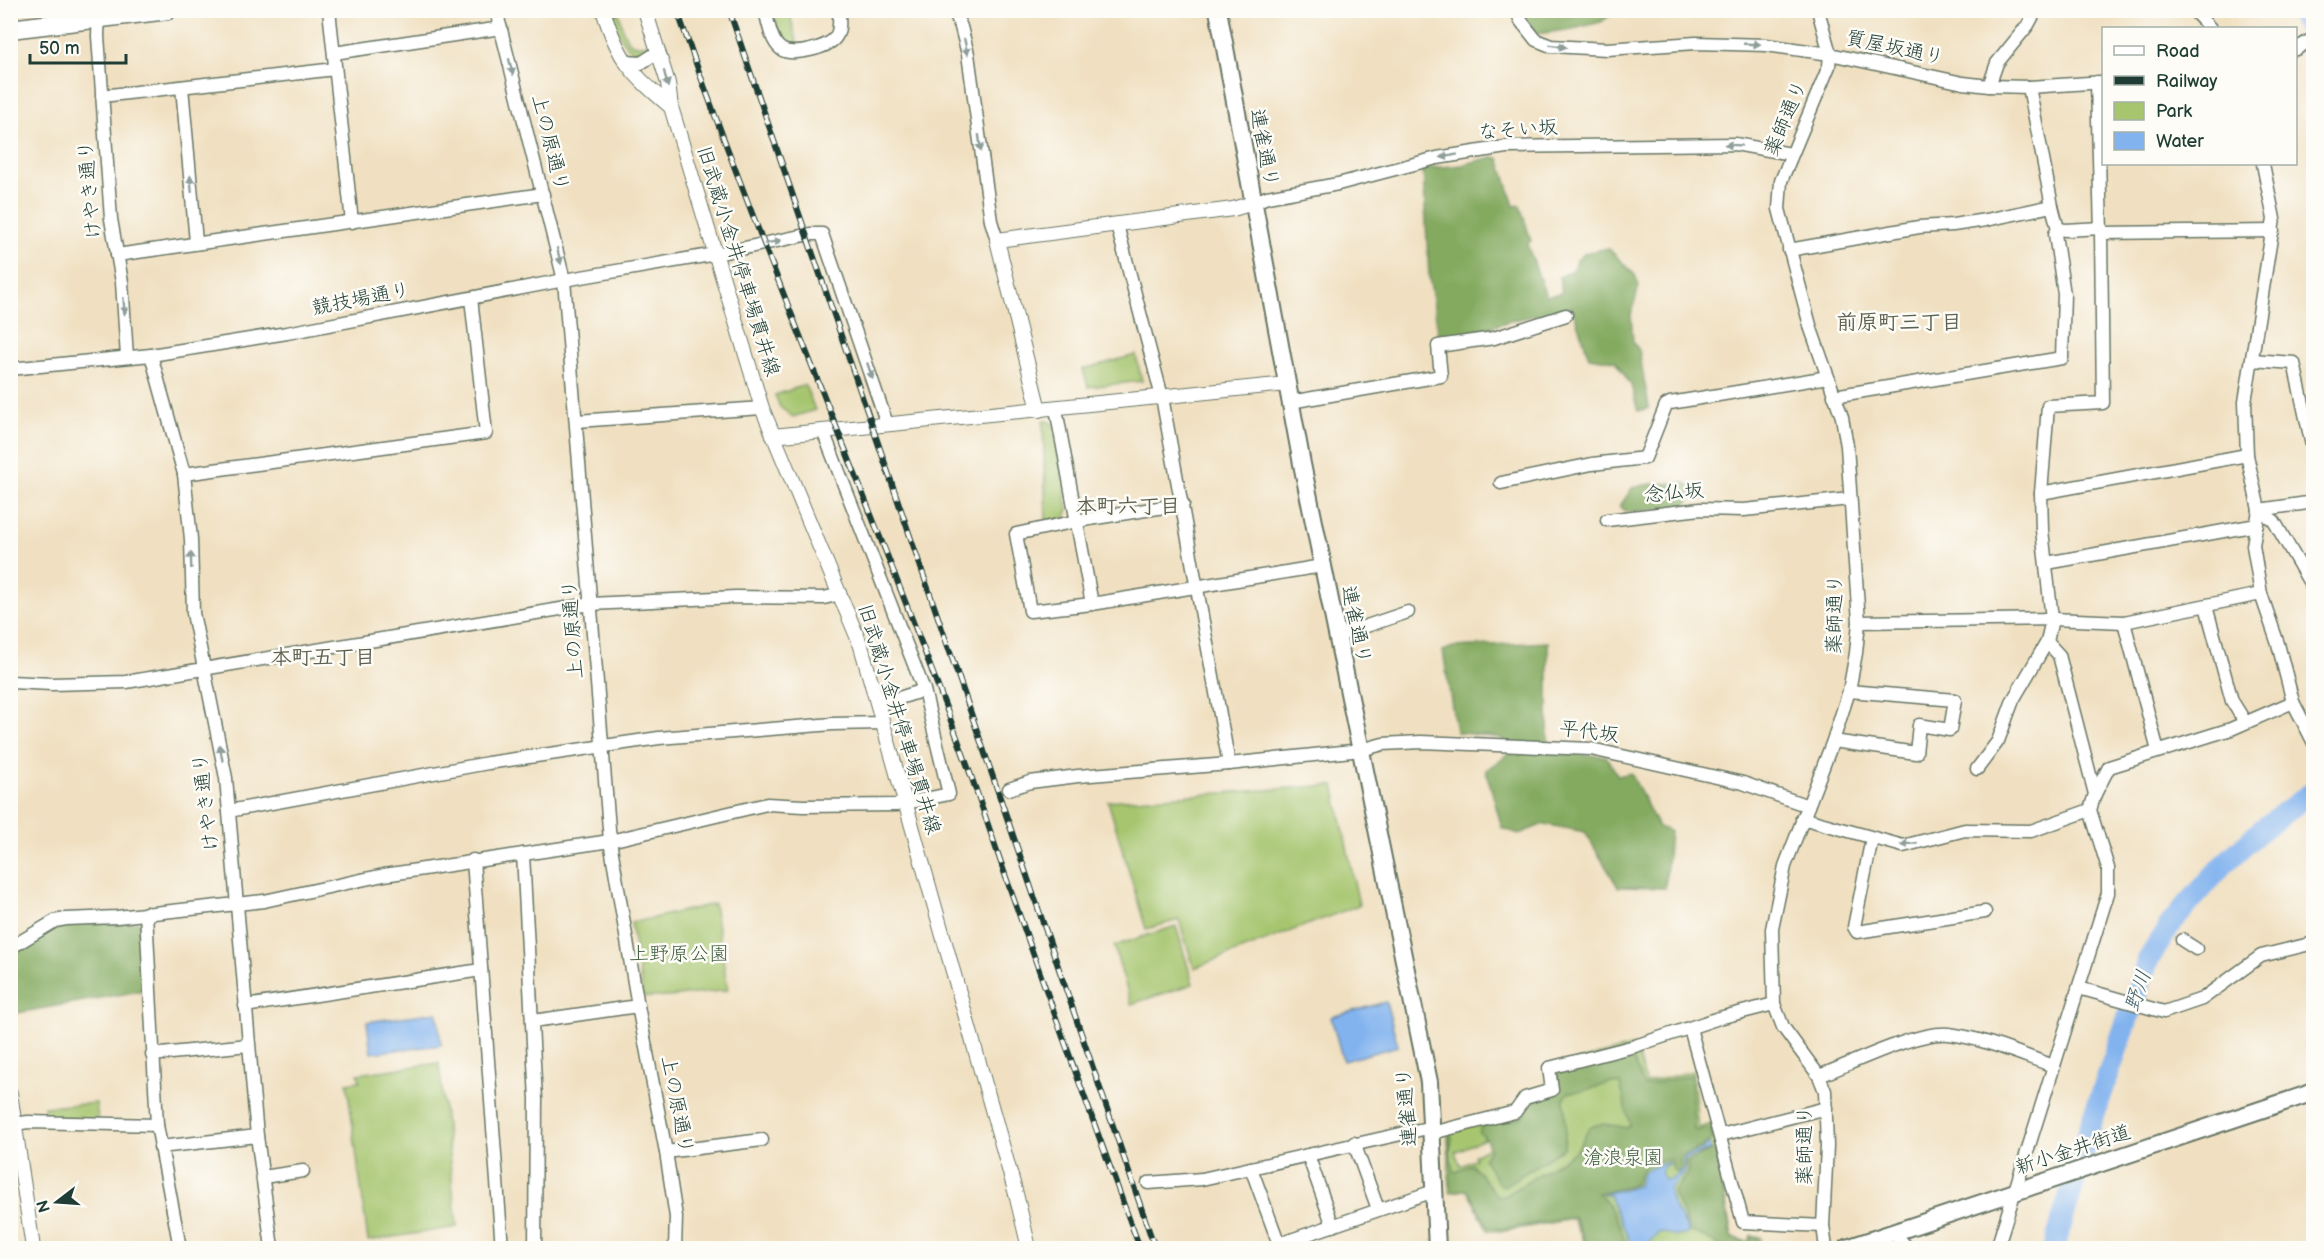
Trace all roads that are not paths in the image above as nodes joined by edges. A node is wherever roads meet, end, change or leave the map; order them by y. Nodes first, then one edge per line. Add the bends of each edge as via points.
1 (168, 10) edge
2 (329, 10) edge
3 (496, 10) edge
4 (603, 10) edge
5 (645, 10) edge
6 (765, 10) edge
7 (839, 10) edge
8 (954, 10) edge
9 (1218, 10) edge
10 (1516, 10) edge
11 (1818, 10) edge
12 (2036, 10) edge
13 (2193, 10) edge
14 (99, 15) edge
15 (2209, 27) edge
16 (501, 28) junction
17 (10, 29) edge
18 (2313, 39) edge
19 (2297, 48) edge
20 (658, 52) junction
21 (333, 53) junction
22 (1830, 54) junction
23 (626, 62) junction
24 (335, 69) junction
25 (2100, 82) edge
26 (1989, 86) junction
27 (182, 87) junction
28 (2029, 87) junction
29 (102, 96) junction
30 (671, 107) junction
31 (1791, 154) junction
32 (2263, 165) edge
33 (543, 194) junction
34 (1253, 203) junction
35 (2052, 207) junction
36 (352, 222) junction
37 (1117, 225) junction
38 (2058, 229) junction
39 (2101, 231) junction
40 (2273, 231) junction
41 (997, 240) junction
42 (196, 242) junction
43 (1789, 250) junction
44 (716, 254) junction
45 (117, 255) junction
46 (564, 280) junction
47 (471, 298) junction
48 (1566, 315) dead end
49 (151, 355) junction
50 (127, 357) junction
51 (2252, 360) junction
52 (10, 369) edge
53 (1828, 377) junction
54 (1287, 384) junction
55 (1834, 396) junction
56 (1162, 397) junction
57 (1290, 402) junction
58 (762, 408) junction
59 (1056, 409) junction
60 (1039, 410) junction
61 (577, 421) junction
62 (888, 424) junction
63 (823, 431) junction
64 (773, 436) junction
65 (2247, 455) junction
66 (2313, 455) edge
67 (184, 474) junction
68 (1501, 483) dead end
69 (2041, 493) junction
70 (1850, 499) junction
71 (2313, 502) edge
72 (1183, 504) junction
73 (2259, 510) junction
74 (1607, 520) dead end
75 (1077, 521) junction
76 (2257, 525) junction
77 (2047, 564) junction
78 (1322, 566) junction
79 (1198, 586) junction
80 (2313, 590) edge
81 (840, 594) junction
82 (2261, 594) junction
83 (591, 604) junction
84 (1092, 604) junction
85 (2206, 606) junction
86 (1408, 612) dead end
87 (2052, 619) junction
88 (1859, 622) junction
89 (2124, 622) junction
90 (1337, 636) junction
91 (2047, 642) junction
92 (205, 669) junction
93 (10, 682) edge
94 (924, 690) junction
95 (1849, 691) junction
96 (2293, 702) junction
97 (878, 705) junction
98 (2245, 722) junction
99 (883, 723) junction
100 (1833, 741) junction
101 (2313, 743) edge
102 (602, 748) junction
103 (1361, 750) junction
104 (2158, 751) junction
105 (1229, 764) junction
106 (1977, 769) dead end
107 (1009, 789) dead end
108 (2095, 794) junction
109 (906, 804) junction
110 (2090, 810) junction
111 (229, 811) junction
112 (1805, 812) junction
113 (1872, 838) junction
114 (610, 841) junction
115 (523, 854) junction
116 (473, 860) junction
117 (237, 904) junction
118 (1985, 912) dead end
119 (146, 914) junction
120 (2182, 940) dead end
121 (2313, 943) edge
122 (10, 948) edge
123 (2196, 949) dead end
124 (481, 970) junction
125 (2079, 988) junction
126 (1774, 1004) junction
127 (245, 1006) junction
128 (638, 1006) junction
129 (533, 1022) junction
130 (1690, 1028) junction
131 (248, 1045) junction
132 (152, 1054) junction
133 (2054, 1066) junction
134 (1819, 1076) junction
135 (2313, 1092) edge
136 (10, 1093) edge
137 (1826, 1108) junction
138 (15, 1124) junction
139 (157, 1125) junction
140 (1432, 1130) junction
141 (1721, 1135) junction
142 (257, 1136) junction
143 (762, 1140) dead end
144 (1354, 1143) junction
145 (160, 1147) junction
146 (666, 1152) junction
147 (1308, 1155) junction
148 (1251, 1168) junction
149 (303, 1171) dead end
150 (263, 1177) junction
151 (1148, 1183) dead end
152 (2016, 1190) junction
153 (1434, 1191) junction
154 (1378, 1209) junction
155 (1333, 1226) junction
156 (1823, 1226) junction
157 (1893, 1233) junction
158 (33, 1248) edge
159 (180, 1248) edge
160 (272, 1248) edge
161 (502, 1248) edge
162 (535, 1248) edge
163 (675, 1248) edge
164 (1029, 1248) edge
165 (1437, 1248) edge
166 (1826, 1248) edge
167 (1847, 1248) edge
168 (1908, 1248) edge
169 (1998, 1248) edge

1 - 14 main road
2 - 21 street
3 - 16 street, 上の原通り
4 - 23 street via 613,41
5 - 20 street, 旧武蔵小金井停車場貫井線
6 - 7 street via 774,41 780,49 796,54 834,39 839,28
8 -> 41 street via 968,54
9 - 34 main road, 連雀通り
10 -> 22 street, 質屋坂通り via 1536,40 1551,46 1607,49 1716,43
11 - 22 street
12 - 26 street via 1997,63
13 - 15 street
14 - 17 main road
14 - 29 street, けやき通り
16 - 21 street
16 -> 33 street, 上の原通り
18 - 19 street
20 - 23 street via 641,63
20 -> 30 street, 旧武蔵小金井停車場貫井線
21 - 24 street
22 - 26 street, 質屋坂通り
22 - 31 street, 薬師通り via 1829,66
23 - 30 street
24 - 27 street
24 - 36 street
25 - 28 street, 質屋坂通り
25 - 39 street
26 - 28 street, 質屋坂通り
27 - 29 street
42 -> 27 street
28 - 35 street
29 - 45 street, けやき通り
30 - 44 street, 旧武蔵小金井停車場貫井線
31 -> 34 street, なそい坂 via 1735,144 1506,147 1437,158
31 - 43 street, 薬師通り via 1781,181 1779,209
32 - 40 street
33 - 36 street
33 -> 46 street, 上の原通り
34 - 37 street
34 - 54 main road, 連雀通り
35 - 38 street
35 - 43 street
36 - 42 street
37 - 41 street
37 - 56 street
38 - 39 street
38 - 55 street via 2055,234 2064,294 2062,358
39 - 40 street
39 - 69 street via 2103,403 2048,406
40 - 51 street
41 - 60 street
42 - 45 street
43 - 53 street, 薬師通り
44 - 46 street, 競技場通り
44 - 58 street, 旧武蔵小金井停車場貫井線
44 -> 62 street, 競技場通り via 822,234
45 -> 50 street, けやき通り
46 - 47 street, 競技場通り
46 - 61 street, 上の原通り
47 - 49 street, 競技場通り
47 - 67 street via 486,433
48 - 57 street via 1494,338 1438,346 1441,376
49 - 50 street, 競技場通り
49 - 67 street, けやき通り
50 - 52 street, 競技場通り
51 - 65 street via 2245,402
51 - 66 street via 2294,363
53 - 55 street, 薬師通り
53 - 68 street via 1670,403 1645,458 1592,464
54 - 56 street
54 - 57 main road, 連雀通り
55 - 70 street, 薬師通り via 1847,446
56 - 59 street
56 - 72 street
57 - 78 main road, 連雀通り
58 - 61 street
58 - 64 street, 旧武蔵小金井停車場貫井線
59 - 60 street
59 - 75 street
60 - 62 street
61 - 83 street, 上の原通り
62 - 63 street
63 - 64 street
63 - 94 street
64 - 81 street, 旧武蔵小金井停車場貫井線
65 - 69 street
65 - 73 street
92 -> 67 street, けやき通り via 193,613
69 - 77 street
70 - 74 street, 念仏坂
70 - 88 street, 薬師通り
71 - 73 street
72 - 75 street
72 - 79 street
73 - 76 street
73 - 80 street via 2274,521
75 - 84 street
75 - 84 street via 1016,534 1030,611
76 - 77 street
76 - 82 street via 2253,545
77 - 87 street
78 - 79 street
78 - 90 main road, 連雀通り
79 - 84 street
79 - 105 street
81 - 83 street via 824,598 736,597
81 - 97 street, 旧武蔵小金井停車場貫井線 via 861,646
82 - 85 street
82 - 96 street
83 - 92 street
83 - 102 street, 上の原通り
85 - 89 street
85 - 98 street via 2232,701
86 - 90 street
87 - 88 street
87 - 89 street
87 - 91 street
88 - 95 street, 薬師通り
89 - 104 street
90 - 103 main road, 連雀通り
91 - 106 street via 2013,700 1998,741
91 - 108 street via 2059,655
92 - 93 street via 126,682
111 -> 92 street, けやき通り
94 - 97 street
94 - 109 street via 949,794
95 - 100 street, 薬師通り
95 - 100 street via 1955,700 1950,730 1919,725 1917,753
96 - 98 street
96 - 101 street
97 - 99 street, 旧武蔵小金井停車場貫井線
98 - 104 street
99 - 102 street via 659,738
99 - 109 street, 旧武蔵小金井停車場貫井線
100 - 112 street, 薬師通り
102 - 111 street via 488,763
102 - 114 street, 上の原通り
103 - 105 street, 平代坂
103 - 112 street, 平代坂 via 1421,741 1591,749 1743,783
103 - 140 main road, 連雀通り via 1429,1082
104 - 108 street via 2109,767
105 - 107 street, 平代坂 via 1078,776
108 - 110 street
109 - 114 street via 767,804
109 - 164 street, 旧武蔵小金井停車場貫井線
110 -> 113 street, 平代坂 via 2031,831 1965,830 1904,846
110 - 125 street via 2108,868 2109,888
111 - 117 street, けやき通り
112 - 113 street, 平代坂
112 - 126 street, 薬師通り via 1785,867 1772,929
113 - 118 street via 1854,927 1857,932
114 - 115 street
114 - 128 street, 上の原通り
115 - 116 street
115 - 129 street
116 - 117 street
116 - 124 street
117 - 119 street
117 - 127 street, けやき通り
119 - 122 street via 55,921
119 - 132 street
120 - 123 street
121 - 125 street via 2261,957 2202,999 2164,1012
124 - 127 street
124 - 161 street
125 - 133 street
126 - 130 street
126 - 134 street, 薬師通り via 1783,1027
127 - 131 street, けやき通り
128 - 129 street
128 - 146 street, 上の原通り
129 - 162 street
130 - 140 street via 1550,1068 1552,1090 1525,1098 1515,1112
130 - 141 street
131 - 132 street
131 - 142 street, けやき通り
132 - 139 street
133 - 134 street via 1947,1034 1918,1038
133 - 152 street
134 - 137 street, 薬師通り
135 - 152 main road, 新小金井街道
136 - 138 street
137 - 141 street
137 - 156 street, 薬師通り
138 - 139 street
138 - 158 street
139 - 145 street
140 - 144 street
140 - 153 main road, 連雀通り
141 - 156 street via 1743,1222
142 - 145 street
142 - 150 street, けやき通り
143 - 146 street
144 - 147 street
144 - 154 street
145 - 159 street
146 - 163 street, 上の原通り via 676,1217
147 - 148 street
147 - 155 street
148 - 151 street via 1202,1179
148 - 155 street via 1280,1244
149 - 150 street
150 - 160 street, けやき通り
152 - 157 main road, 新小金井街道
152 - 169 street
153 - 154 street
153 - 165 main road, 連雀通り
154 - 155 street
156 - 166 street, 薬師通り
157 - 167 main road, 新小金井街道
157 - 168 street

